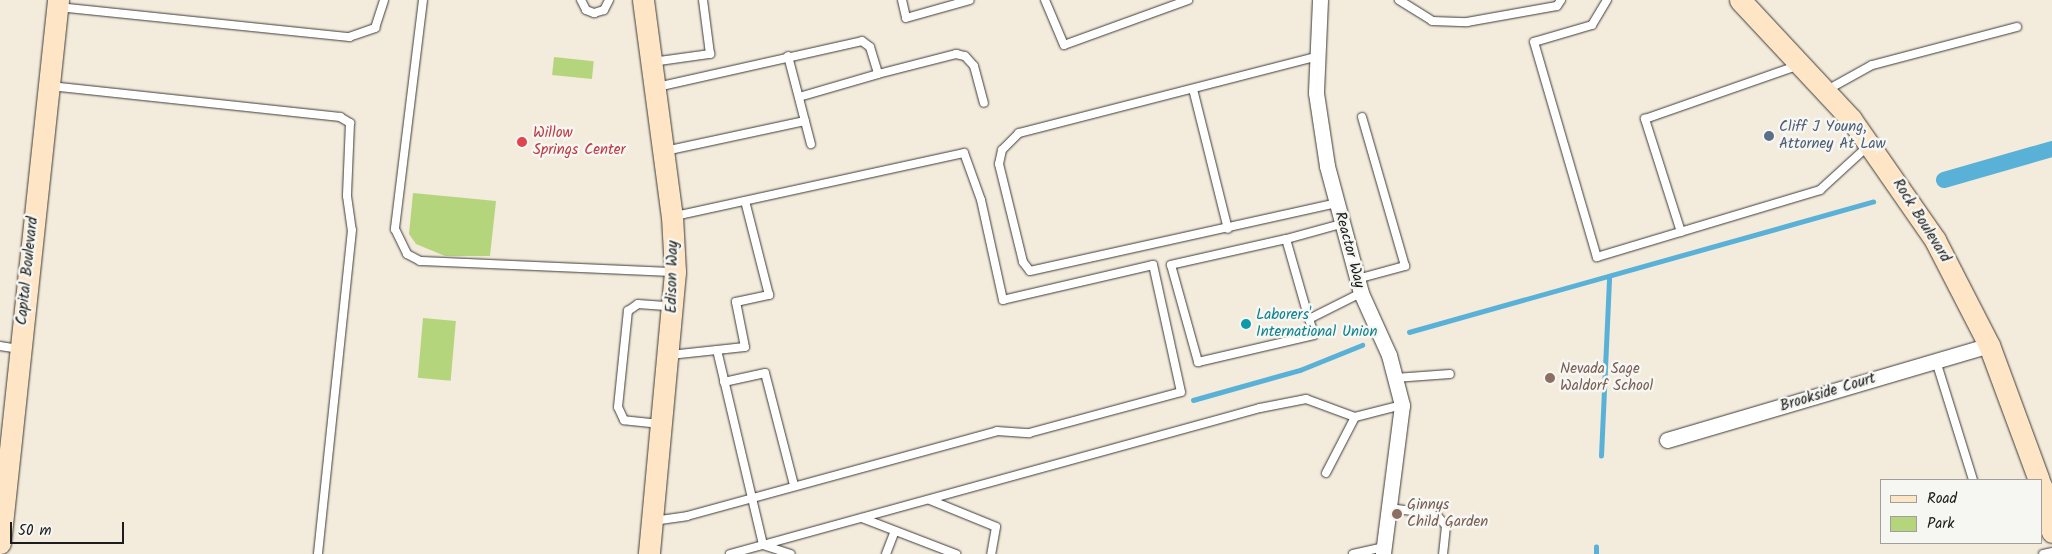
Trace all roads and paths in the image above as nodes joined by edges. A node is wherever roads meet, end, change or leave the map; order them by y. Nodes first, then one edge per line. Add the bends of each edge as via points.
1 (384, 0) edge
2 (423, 0) edge
3 (580, 0) edge
4 (609, 0) edge
5 (643, 0) edge
6 (703, 0) edge
7 (902, 0) edge
8 (970, 0) edge
9 (1046, 0) edge
10 (1188, 0) edge
11 (1320, 0) edge
12 (1399, 0) edge
13 (1561, 0) edge
14 (1607, 0) edge
15 (1740, 0) edge
16 (57, 3) edge
17 (2017, 27) dead end
18 (788, 56) junction
19 (1315, 57) junction
20 (651, 62) junction
21 (1803, 64) junction
22 (878, 74) junction
23 (48, 86) junction
24 (655, 87) junction
25 (1193, 90) junction
26 (1826, 90) junction
27 (798, 97) junction
28 (984, 103) dead end
29 (1362, 117) dead end
30 (805, 121) junction
31 (811, 144) dead end
32 (1870, 144) junction
33 (664, 152) junction
34 (745, 201) junction
35 (1337, 203) junction
36 (672, 216) junction
37 (1341, 224) junction
38 (1228, 229) junction
39 (1681, 232) junction
40 (1286, 239) junction
41 (675, 272) junction
42 (1359, 286) junction
43 (674, 306) junction
44 (1309, 319) junction
45 (1989, 345) junction
46 (10, 348) edge
47 (717, 350) junction
48 (670, 355) junction
49 (1936, 361) junction
50 (1450, 374) dead end
51 (1395, 378) junction
52 (724, 382) junction
53 (1402, 405) junction
54 (1355, 417) junction
55 (662, 424) junction
56 (1667, 440) dead end
57 (1326, 472) dead end
58 (1972, 479) edge
59 (2039, 479) edge
60 (794, 485) junction
61 (2042, 489) edge
62 (750, 498) junction
63 (930, 500) junction
64 (1389, 508) junction
65 (862, 518) junction
66 (652, 521) junction
67 (2052, 532) edge
68 (894, 533) junction
69 (0, 543) edge
70 (763, 545) junction
71 (1383, 550) edge
72 (2052, 552) edge
73 (318, 554) edge
74 (649, 554) edge
75 (730, 554) edge
76 (791, 554) edge
77 (886, 554) edge
78 (956, 554) edge
79 (991, 554) edge
80 (1354, 554) edge
81 (1443, 554) edge
82 (2043, 554) edge

1 - 16 lane via 375,28 349,37
2 - 41 lane via 395,229 407,254 420,261
3 - 4 lane via 586,10 594,13 604,10
5 - 20 street, Edison Way
6 - 20 lane via 710,54
7 - 8 lane via 906,18
9 - 10 lane via 1064,45
11 - 19 street, Reactor Way
12 - 13 lane via 1432,21 1467,22 1557,6
14 - 39 lane via 1592,26 1534,42 1597,256
15 - 21 street, Rock Boulevard
16 - 23 street, Capital Boulevard
17 - 26 lane via 1872,65
18 - 22 lane via 862,41 870,47
18 - 24 lane
18 - 27 lane
19 - 25 lane
19 - 35 street, Reactor Way via 1320,132
20 - 24 street, Edison Way
21 - 26 street, Rock Boulevard
21 - 39 lane via 1645,119
22 - 27 lane
22 - 28 lane via 956,54 965,56 974,66
23 - 46 street, Capital Boulevard
23 - 73 lane via 340,117 350,123 347,196 352,230
24 - 33 street, Edison Way
25 - 38 lane
25 - 38 lane via 1018,133 1008,140 999,164 1023,262 1030,271 1042,272
26 - 32 street, Rock Boulevard
27 - 30 lane
29 - 42 lane via 1405,266
30 - 31 lane
30 - 33 lane
32 - 39 lane via 1820,190
32 - 45 street, Rock Boulevard via 1935,240
33 - 36 street, Edison Way
34 - 36 lane
34 - 47 lane via 769,295 736,302 746,347
34 - 60 lane via 964,153 981,200 1003,300 1153,265 1181,392 1029,433 997,431
35 - 37 street, Reactor Way
35 - 38 lane
36 - 41 street, Edison Way
37 - 40 lane
37 - 42 street, Reactor Way
40 - 44 lane
40 - 44 lane via 1171,264 1198,362 1314,335
41 - 43 street, Edison Way
42 - 44 lane
42 - 51 street, Reactor Way
43 - 48 street, Edison Way
43 - 55 lane via 638,304 628,311 618,407 624,420
45 - 49 street, Brookside Court
45 - 59 street, Rock Boulevard
46 - 69 street, Capital Boulevard
47 - 48 lane
47 - 52 lane
48 - 55 street, Edison Way
49 - 56 street, Brookside Court
49 - 58 lane
50 - 51 lane
51 - 53 street, Reactor Way
52 - 60 lane via 765,372
52 - 62 lane
53 - 54 lane
53 - 64 street, Reactor Way
54 - 57 lane via 1336,461
54 - 63 lane via 1306,399 1260,408
55 - 66 street, Edison Way
60 - 62 lane
61 - 67 street
62 - 66 lane
62 - 70 lane
63 - 65 lane
63 - 79 lane via 996,527
64 - 71 street, Reactor Way
64 - 81 lane via 1436,514 1446,526
65 - 68 lane
65 - 70 lane
66 - 74 street, Edison Way
68 - 77 lane
68 - 78 lane
70 - 75 lane
70 - 76 lane
71 - 80 lane
72 - 82 lane

